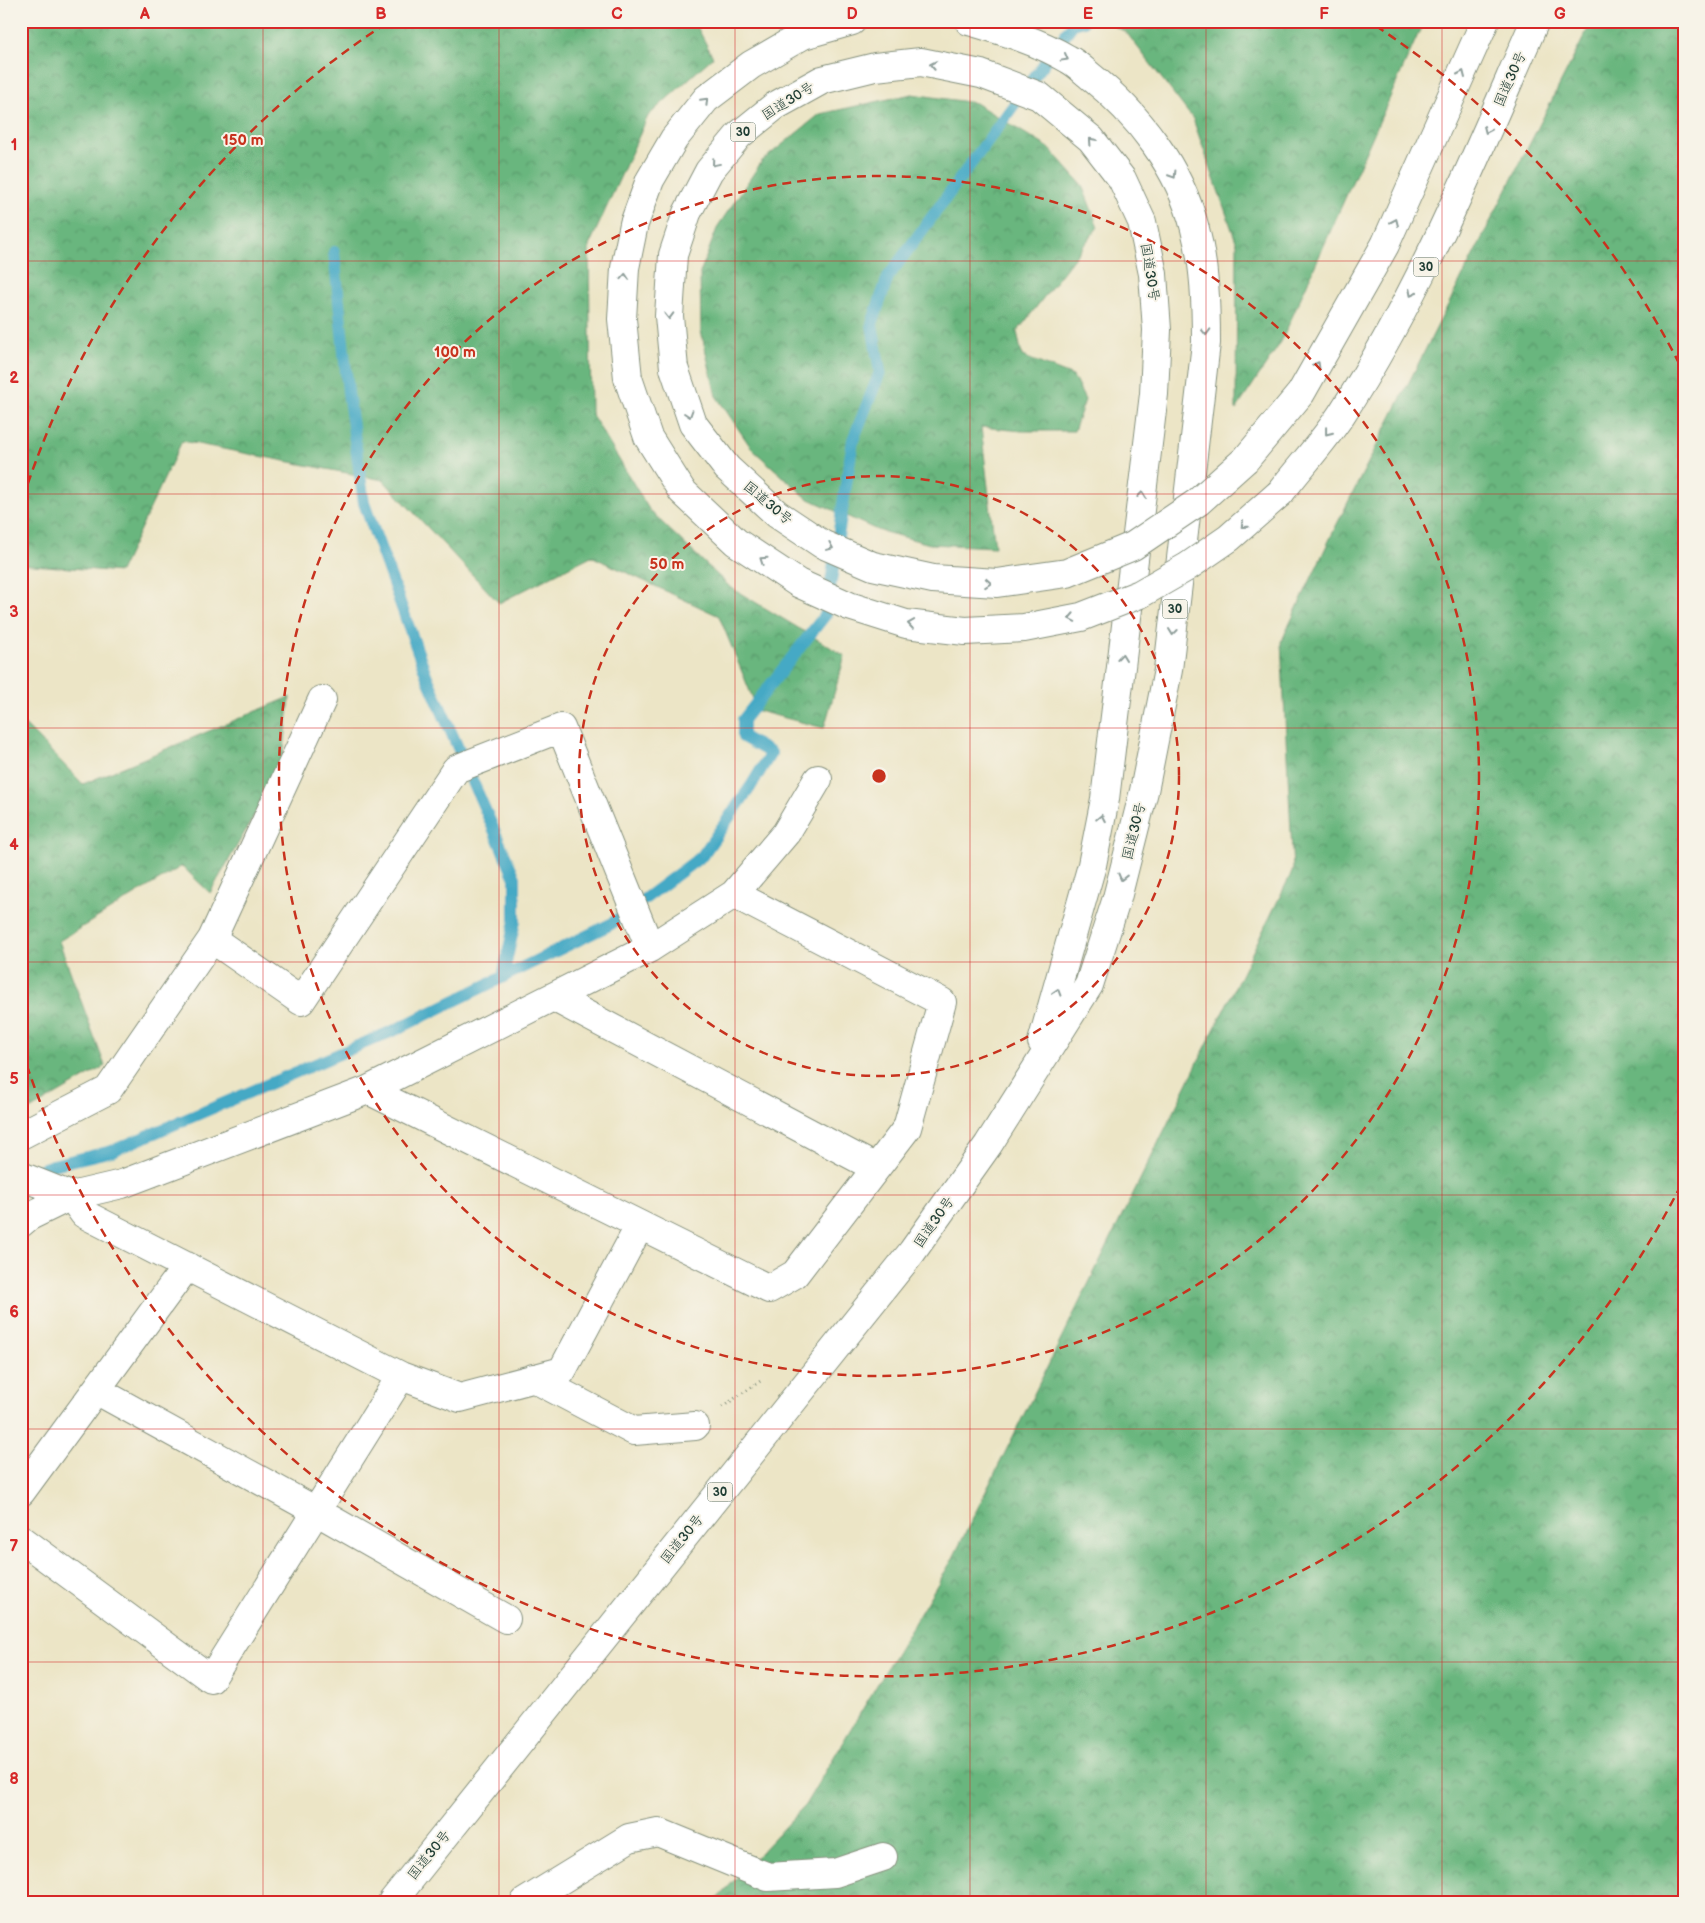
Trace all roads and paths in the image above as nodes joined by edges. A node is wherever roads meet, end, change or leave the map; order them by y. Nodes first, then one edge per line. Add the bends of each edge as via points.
1 (852, 21) edge
2 (969, 21) edge
3 (1485, 21) edge
4 (1536, 21) edge
5 (322, 700) dead end
6 (818, 779) dead end
7 (734, 894) junction
8 (645, 937) junction
9 (212, 939) junction
10 (553, 997) junction
11 (1033, 1072) junction
12 (368, 1090) junction
13 (21, 1135) edge
14 (876, 1168) junction
15 (30, 1179) edge
16 (71, 1196) junction
17 (21, 1223) edge
18 (640, 1225) junction
19 (187, 1266) junction
20 (401, 1376) junction
21 (532, 1378) junction
22 (764, 1378) dead end
23 (96, 1390) junction
24 (695, 1426) joint
25 (21, 1492) edge
26 (316, 1511) junction
27 (21, 1539) edge
28 (506, 1619) dead end
29 (883, 1857) dead end
30 (392, 1902) edge
31 (525, 1902) edge

4 -> 1 main road, 国道30号 / 30, bridge via 1431,256 1393,330 1340,417 1280,493 1229,538 1140,594 1081,617 1024,628 965,631 906,624 849,606 798,584 736,542 682,492 648,437 628,378 622,319 634,224 650,180 674,139 706,99 751,65 804,35
2 -> 11 main road, 国道30号 / 30 via 1022,36 1069,59 1114,96 1147,133 1179,184 1196,230 1206,294 1206,343 1168,670 1144,791 1122,880 1089,985
11 -> 3 main road, 国道30号 / 30, bridge via 1081,908 1105,800 1154,394 1157,330 1153,274 1142,222 1122,179 1091,139 1039,96 981,74 921,62 875,67 822,80 775,106 739,135 709,171 687,212 673,255 669,316 674,368 693,424 727,468 776,514 822,544 874,566 933,579 997,583 1067,573 1133,546 1198,502 1246,459 1301,393 1385,245
5 - 9 main road
6 - 7 main road via 786,833
7 - 8 main road
7 - 14 main road via 942,1002 907,1128
8 - 9 main road via 561,728 464,766 301,1001
8 - 10 main road
9 - 13 main road via 108,1090
10 - 12 main road
10 - 14 main road
11 - 30 main road, 国道30号 / 30 via 988,1145 912,1252
12 - 16 main road via 122,1184
12 - 18 main road
14 - 18 main road via 796,1274 769,1289
15 - 16 main road
16 - 17 main road
16 - 19 main road via 84,1214
18 - 21 main road via 562,1371
19 - 20 main road
19 - 23 main road
20 - 21 main road via 460,1398
20 - 26 main road
21 - 24 main road via 634,1431
22 - 24 path
23 - 25 main road
23 - 26 main road
26 - 27 main road via 211,1679
26 - 28 main road
29 - 31 main road via 835,1873 768,1877 658,1832 629,1838

